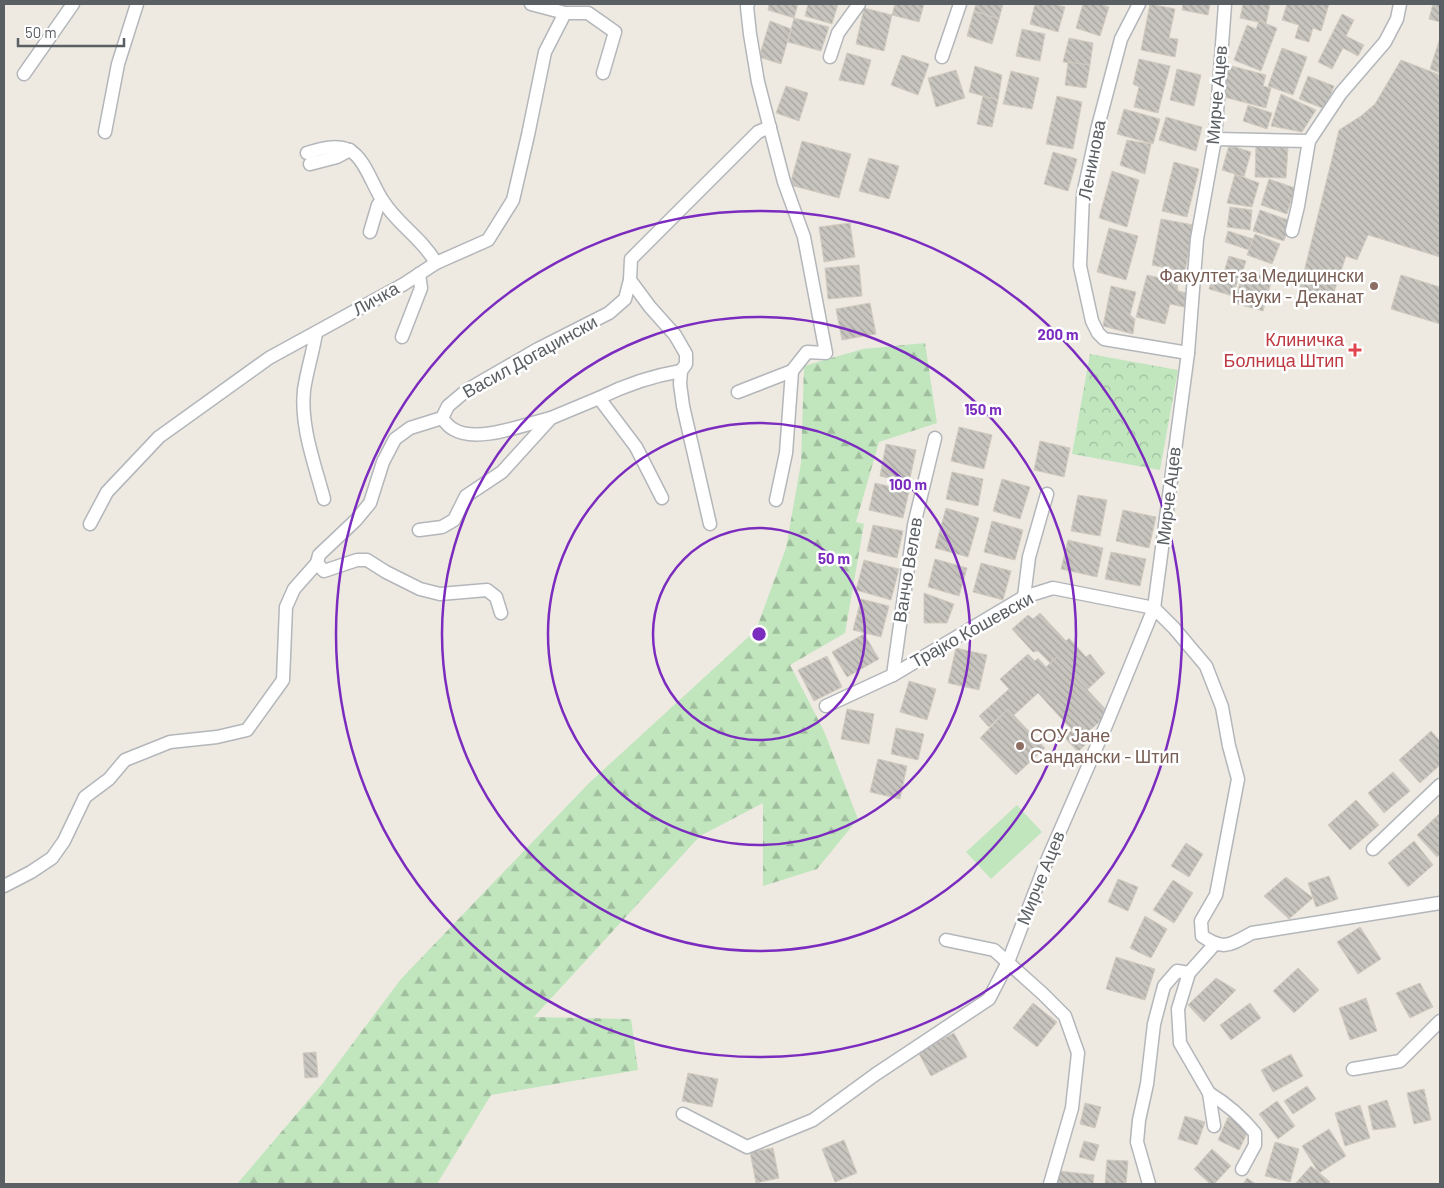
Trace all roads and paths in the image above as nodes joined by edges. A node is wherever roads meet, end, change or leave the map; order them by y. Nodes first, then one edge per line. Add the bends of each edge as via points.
1 (73, 4) edge
2 (137, 4) edge
3 (531, 4) edge
4 (748, 4) edge
5 (859, 4) edge
6 (960, 4) edge
7 (1140, 4) edge
8 (1224, 4) edge
9 (1400, 4) edge
10 (590, 8) edge
11 (565, 13) junction
12 (830, 57) dead end
13 (942, 57) dead end
14 (603, 73) dead end
15 (24, 74) dead end
16 (770, 128) junction
17 (105, 132) dead end
18 (1214, 139) junction
19 (1308, 141) junction
20 (309, 158) dead end
21 (382, 200) junction
22 (1292, 231) dead end
23 (370, 232) dead end
24 (436, 263) junction
25 (419, 274) junction
26 (630, 280) junction
27 (316, 333) junction
28 (402, 337) dead end
29 (1188, 353) junction
30 (681, 371) junction
31 (792, 371) junction
32 (738, 392) dead end
33 (599, 398) junction
34 (442, 418) junction
35 (551, 418) junction
36 (934, 438) dead end
37 (1047, 494) dead end
38 (662, 498) dead end
39 (324, 500) dead end
40 (776, 500) dead end
41 (90, 524) dead end
42 (710, 524) dead end
43 (419, 530) dead end
44 (318, 563) junction
45 (1024, 597) junction
46 (1154, 608) junction
47 (501, 613) dead end
48 (893, 675) junction
49 (826, 706) dead end
50 (1440, 785) edge
51 (1373, 849) dead end
52 (4, 886) edge
53 (1440, 903) edge
54 (946, 940) dead end
55 (1214, 945) junction
56 (1008, 962) junction
57 (1189, 973) junction
58 (1440, 1021) edge
59 (1353, 1069) dead end
60 (1209, 1094) junction
61 (683, 1114) dead end
62 (1214, 1126) dead end
63 (1242, 1169) dead end
64 (1050, 1184) edge
65 (1149, 1184) edge

1 - 15 street
2 - 17 street via 118,64
3 - 11 street
4 - 16 street via 758,82
5 - 12 street via 838,33
6 - 13 street
7 - 29 street, Ленинова via 1121,39 1096,130 1083,195 1080,266 1092,321 1104,339
8 - 18 street, Мирче Ацев
9 - 19 street via 1397,19 1385,42 1341,92
10 - 11 street
10 - 14 street via 615,32
11 - 24 street, Личка via 545,52 513,200 488,240
16 - 26 street, Васил Догаџински via 758,132 631,259
16 - 31 street via 784,182 804,237 826,353 807,352
18 - 19 street
18 - 29 street, Мирче Ацев via 1197,239
19 - 22 street
20 - 21 street via 330,147 350,150 366,168
21 - 23 street
21 - 24 street via 391,215 429,251
24 - 25 street, Личка
25 - 27 street, Личка
25 - 28 street via 421,288
26 - 30 street via 675,335 686,354 686,364
26 - 34 street, Васил Догаџински via 625,299 609,313 467,390 448,406
27 - 39 street via 304,390 305,416
27 - 41 street, Личка via 269,358 159,437 107,492
29 - 46 street, Мирче Ацев
30 - 33 street via 626,385
30 - 42 street via 683,406
31 - 32 street
31 - 40 street via 786,453
33 - 35 street
33 - 38 street via 636,447
34 - 35 street via 452,429 468,435 485,435
34 - 44 street via 410,428 395,439 383,462 370,503 319,555
35 - 43 street via 502,472 466,496 454,520 442,527
36 - 48 street, Ванчо Велев via 914,525
37 - 45 street via 1029,557
44 - 47 street via 324,571 367,560 420,589 440,594 487,590 496,597
44 - 52 street via 294,589 286,606 283,680 247,730 170,742 124,760 109,778 85,797 52,858
45 - 46 street, Трајко Кошевски via 1053,588
45 - 48 street, Трајко Кошевски
46 - 55 street via 1206,666 1222,707 1238,779 1216,895 1201,921 1202,936
46 - 56 street, Мирче Ацев via 1046,862
48 - 49 street, Трајко Кошевски
50 - 51 street
53 - 55 street via 1252,934 1230,945
54 - 56 street via 994,950
55 - 57 street
56 - 61 street, Мирче Ацев via 989,1000 876,1074 813,1120 747,1147
56 - 64 street via 1064,1016 1078,1052 1072,1108
57 - 60 street via 1178,1009 1180,1043
57 - 65 street via 1177,971 1164,986 1154,1024 1137,1142
58 - 59 street via 1400,1061
60 - 62 street
60 - 63 street via 1242,1118 1255,1134 1255,1145

